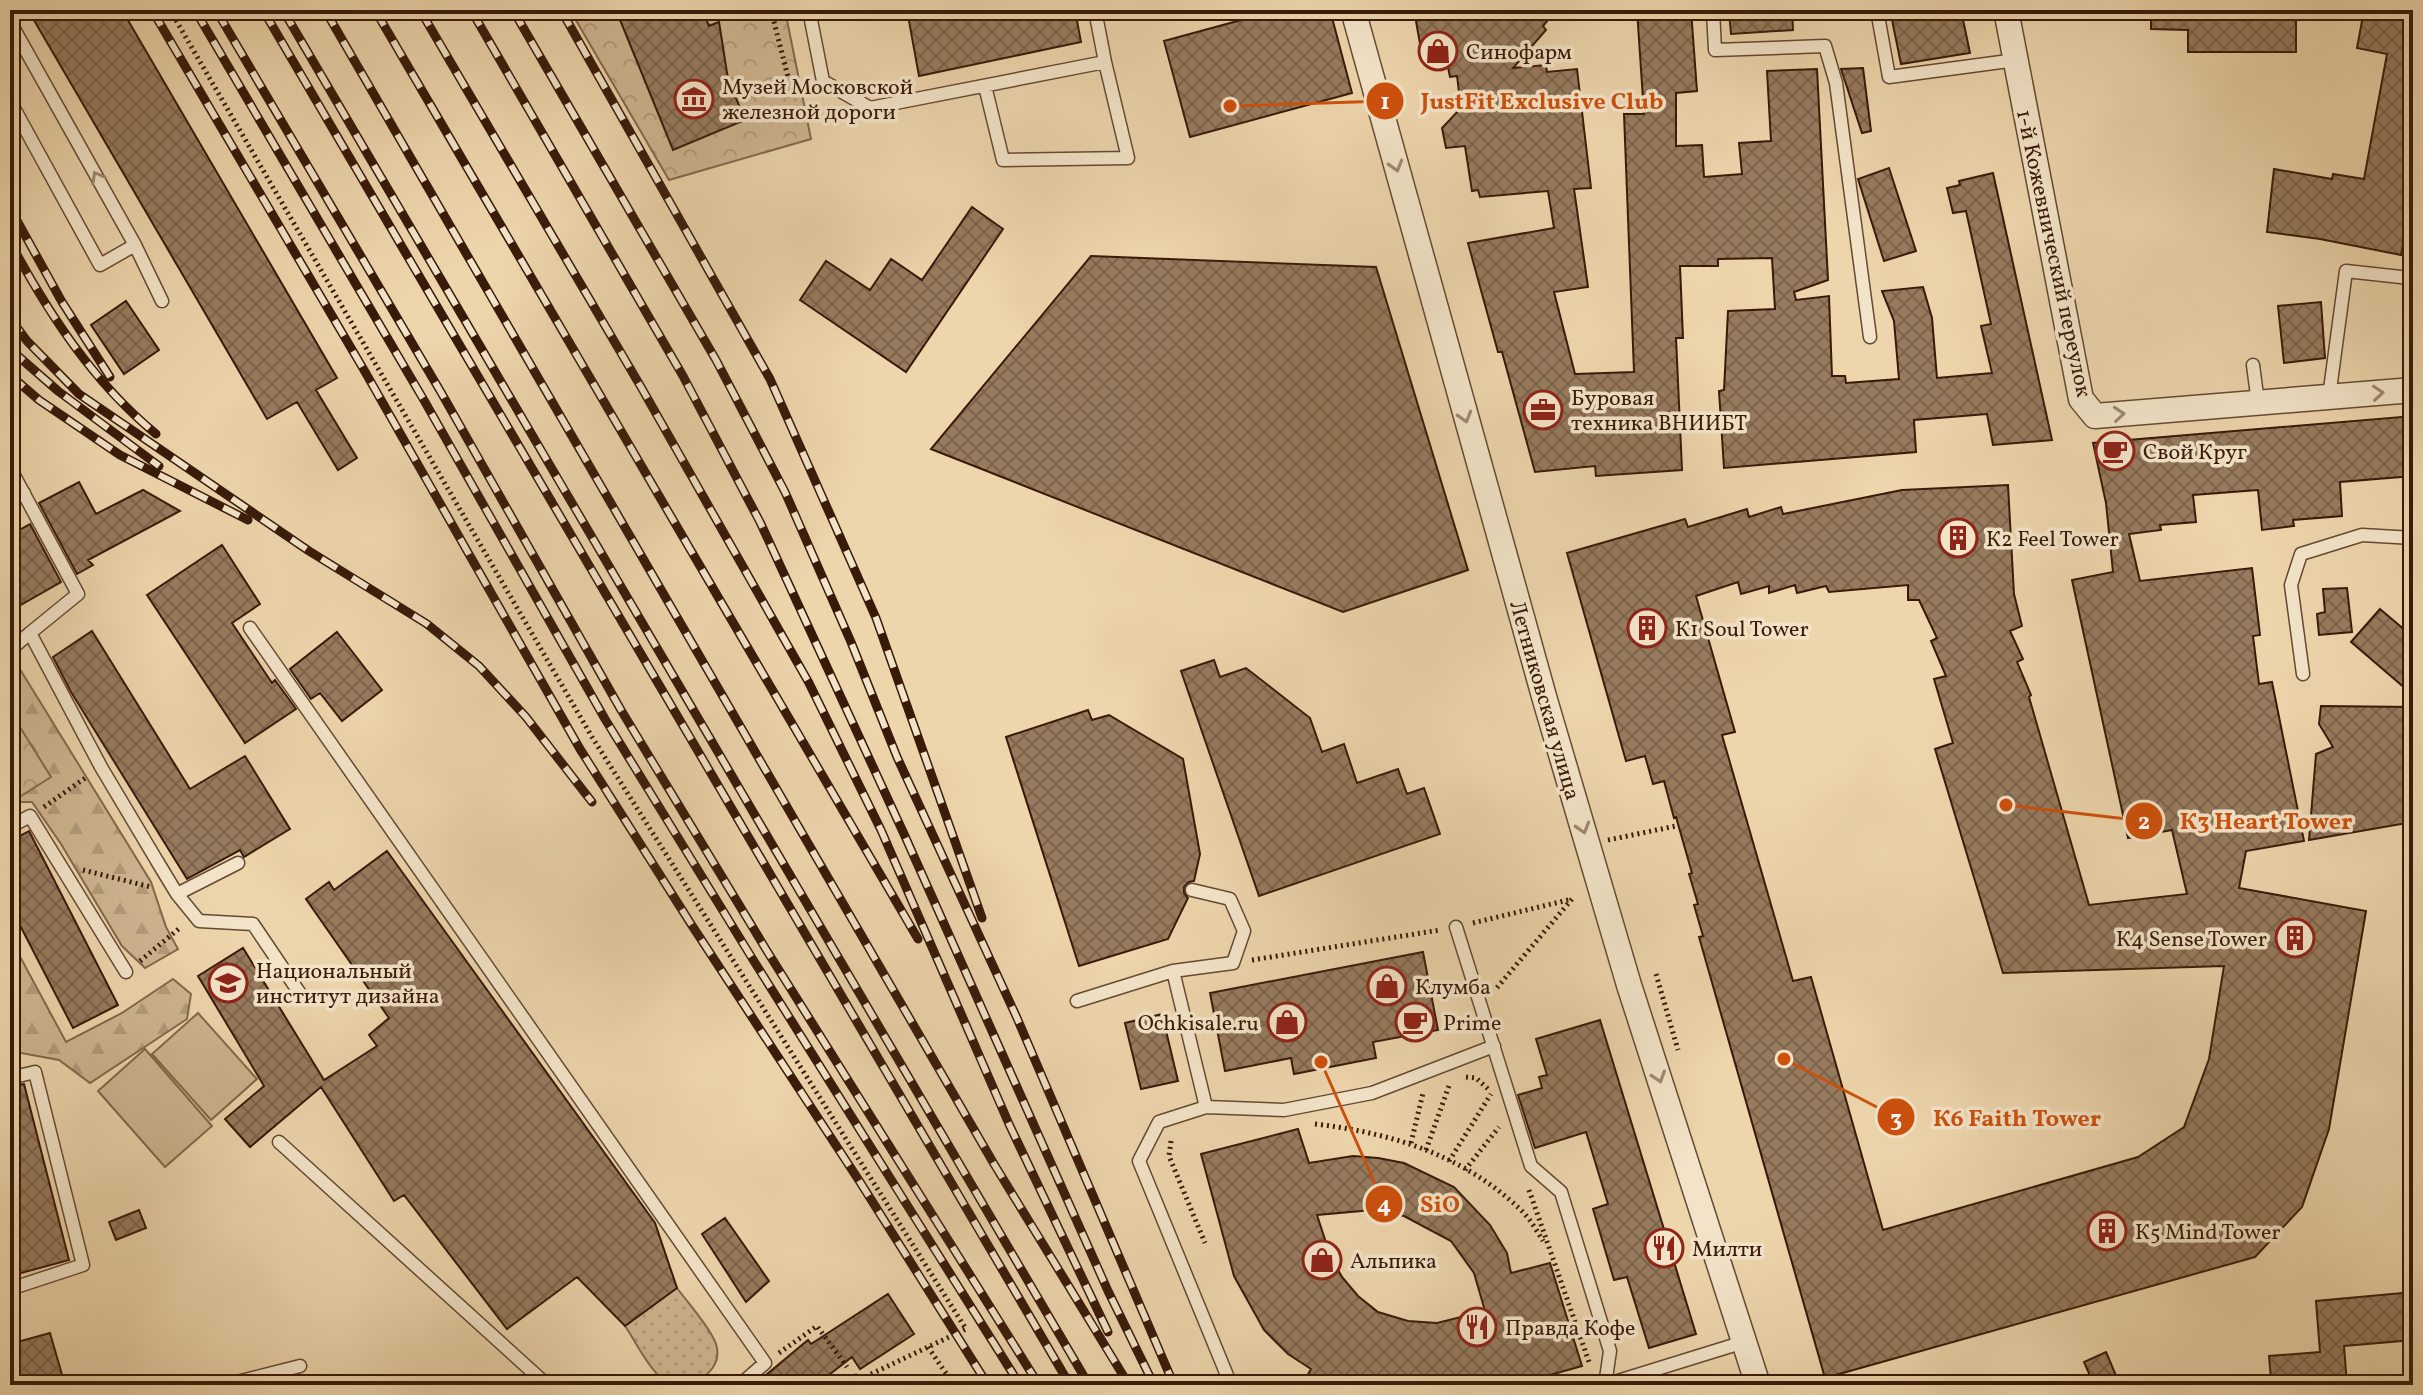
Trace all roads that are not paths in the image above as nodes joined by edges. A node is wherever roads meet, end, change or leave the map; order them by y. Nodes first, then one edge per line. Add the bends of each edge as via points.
1 (809, 10) edge
2 (1095, 10) edge
3 (1353, 10) edge
4 (1713, 10) edge
5 (1877, 10) edge
6 (2006, 10) edge
7 (10, 22) edge
8 (2016, 60) junction
9 (1105, 62) junction
10 (985, 86) junction
11 (10, 101) edge
12 (135, 245) junction
13 (2413, 263) edge
14 (162, 301) dead end
15 (1870, 337) dead end
16 (2253, 365) dead end
17 (2413, 390) edge
18 (2329, 397) junction
19 (2258, 403) junction
20 (10, 468) edge
21 (24, 493) junction
22 (10, 501) edge
23 (2413, 538) edge
24 (250, 628) dead end
25 (30, 633) junction
26 (10, 650) edge
27 (2303, 674) dead end
28 (10, 827) edge
29 (238, 863) dead end
30 (1192, 890) dead end
31 (177, 894) junction
32 (1456, 927) road end
33 (1173, 971) junction
34 (126, 972) road end
35 (303, 998) dead end
36 (1077, 1001) dead end
37 (1494, 1046) junction
38 (10, 1078) edge
39 (1206, 1107) junction
40 (279, 1142) dead end
41 (10, 1289) edge
42 (1744, 1342) junction
43 (300, 1366) dead end
44 (225, 1385) edge
45 (547, 1385) edge
46 (740, 1385) edge
47 (1231, 1385) edge
48 (1605, 1385) edge
49 (1758, 1385) edge

1 - 10 lane via 823,81 870,108
2 - 9 lane
3 -> 42 street, Летниковская улица via 1587,844
4 - 15 lane via 1715,50 1825,46 1836,83
5 - 8 lane via 1889,77
6 - 8 street, 1-й Кожевнический переулок
12 -> 7 lane
8 -> 19 street, 1-й Кожевнический переулок via 2081,399 2087,408 2095,416
9 - 10 lane
9 - 10 lane via 1128,158 1003,160
11 - 12 lane via 100,265
12 - 14 lane
13 - 18 lane via 2410,278 2346,271
16 - 19 lane
18 -> 17 street, 1-й Кожевнический переулок
18 - 19 street, 1-й Кожевнический переулок
20 - 21 lane
21 - 22 lane
21 - 25 lane via 78,594
23 - 27 lane via 2362,535 2301,554 2291,585
24 - 46 lane via 765,1363
25 - 26 lane
25 - 31 lane
28 - 34 lane via 30,816
29 - 31 lane
30 - 33 lane via 1230,899 1244,931 1233,963
31 - 35 lane via 199,921 253,924
32 - 37 lane
33 - 36 lane
33 - 39 lane
37 - 39 lane via 1372,1093 1284,1110
37 - 48 lane via 1531,1166 1561,1192 1610,1351
38 - 41 lane via 35,1072 83,1265
39 - 47 lane via 1159,1122 1139,1161
40 - 45 lane
42 - 48 lane
42 - 49 street, Летниковская улица
43 - 44 lane

